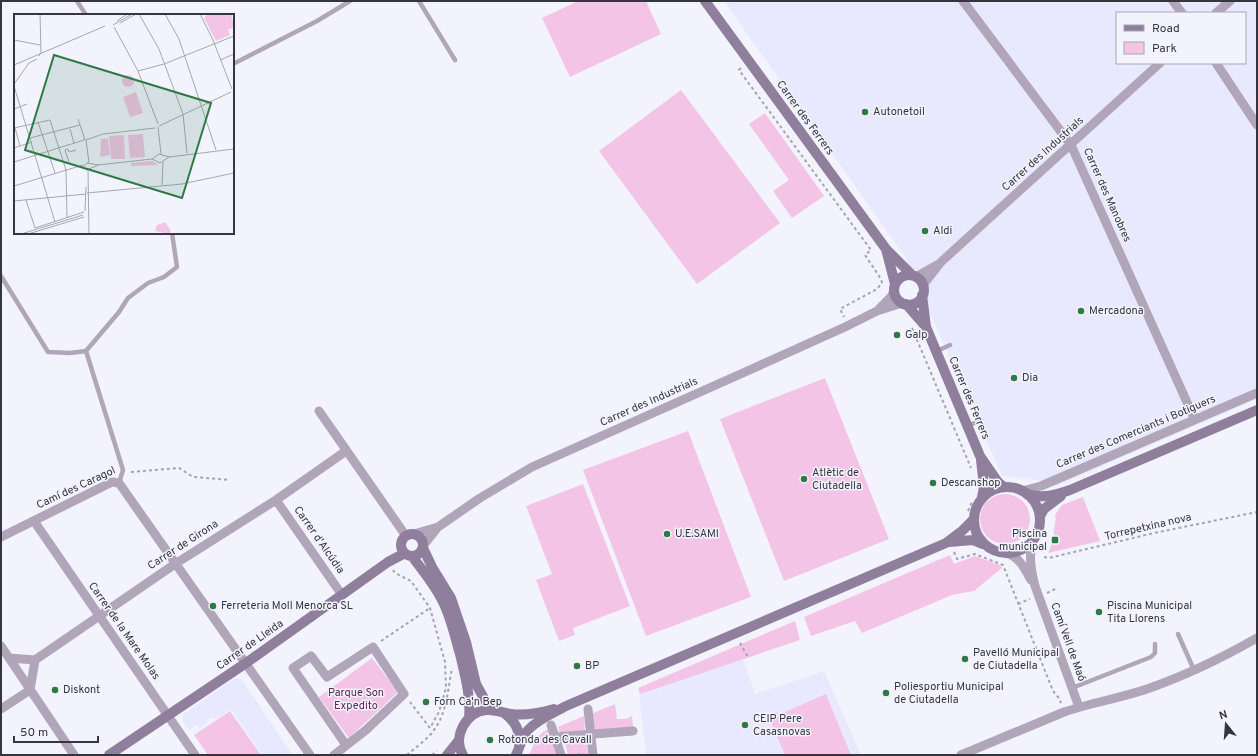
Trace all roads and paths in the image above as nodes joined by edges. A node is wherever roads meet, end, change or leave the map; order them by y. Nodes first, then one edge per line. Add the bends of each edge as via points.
1 (77, 1) edge
2 (350, 1) edge
3 (419, 1) edge
4 (705, 1) edge
5 (963, 1) edge
6 (1173, 1) edge
7 (1230, 1) edge
8 (1181, 12) edge
9 (1217, 12) edge
10 (85, 14) edge
11 (455, 60) dead end
12 (750, 62) junction
13 (234, 64) edge
14 (1159, 64) edge
15 (1217, 64) edge
16 (1257, 125) edge
17 (1071, 145) junction
18 (172, 234) edge
19 (886, 249) junction
20 (941, 262) junction
21 (1, 276) edge
22 (914, 276) junction
23 (895, 288) junction
24 (923, 290) junction
25 (904, 303) junction
26 (877, 311) junction
27 (849, 325) junction
28 (911, 325) dead end
29 (926, 327) junction
30 (950, 345) dead end
31 (86, 351) junction
32 (936, 351) junction
33 (1257, 393) edge
34 (1257, 410) edge
35 (319, 411) dead end
36 (981, 420) dead end
37 (1195, 420) junction
38 (968, 426) junction
39 (346, 452) junction
40 (980, 456) junction
41 (973, 472) dead end
42 (230, 480) dead end
43 (119, 484) junction
44 (1004, 487) junction
45 (1070, 490) junction
46 (1025, 492) junction
47 (978, 499) junction
48 (276, 500) junction
49 (1257, 512) edge
50 (1040, 516) junction
51 (969, 518) junction
52 (34, 521) junction
53 (438, 528) junction
54 (410, 535) junction
55 (1, 537) edge
56 (1033, 540) junction
57 (948, 542) junction
58 (984, 544) junction
59 (423, 547) junction
60 (1006, 553) junction
61 (408, 554) junction
62 (1044, 557) dead end
63 (388, 562) junction
64 (175, 564) junction
65 (1035, 586) junction
66 (342, 595) junction
67 (430, 608) junction
68 (99, 616) junction
69 (1178, 634) dead end
70 (1257, 638) edge
71 (740, 643) dead end
72 (1154, 644) dead end
73 (1, 646) edge
74 (373, 647) junction
75 (748, 657) dead end
76 (9, 658) junction
77 (35, 660) junction
78 (246, 663) junction
79 (1194, 670) junction
80 (454, 674) dead end
81 (1072, 688) junction
82 (30, 690) junction
83 (404, 694) junction
84 (566, 706) junction
85 (1079, 707) junction
86 (1, 709) edge
87 (588, 709) dead end
88 (493, 710) junction
89 (1064, 712) junction
90 (503, 713) junction
91 (168, 715) junction
92 (469, 718) junction
93 (551, 725) dead end
94 (633, 731) dead end
95 (590, 734) junction
96 (555, 738) junction
97 (459, 740) junction
98 (346, 745) junction
99 (440, 748) dead end
100 (518, 751) edge
101 (74, 755) edge
102 (109, 755) edge
103 (196, 755) edge
104 (310, 755) edge
105 (334, 755) edge
106 (407, 755) edge
107 (432, 755) edge
108 (447, 755) edge
109 (463, 755) edge
110 (561, 755) edge
111 (592, 755) edge
112 (961, 755) edge

1 - 10 lane
2 - 13 lane via 317,22
3 - 11 lane
4 - 12 street, Carrer des Ferrers
5 - 17 street, Carrer des Manobres
6 - 8 street
7 - 9 street
12 - 19 street, Carrer des Ferrers
12 - 27 path via 739,70 871,250 865,255 882,283 877,289 840,308
14 - 17 street, Carrer des Industrials
15 - 16 street
17 - 20 street, Carrer des Industrials
17 - 37 street, Carrer des Manobres
18 - 31 lane via 177,267 128,298
19 - 22 street, Carrer des Ferrers
19 - 23 street, Carrer des Ferrers
20 - 22 street, Carrer des Industrials
20 - 24 street, Carrer des Industrials
21 - 31 lane via 48,352
22 - 23 street via 902,276
22 - 24 street via 921,281
23 - 25 street via 897,299
23 - 26 street, Carrer des Industrials via 891,297
24 - 25 street via 916,303
24 - 29 street, Carrer des Ferrers
25 - 26 street, Carrer des Industrials
25 - 29 street, Carrer des Ferrers
26 - 27 street, Carrer des Industrials
27 - 53 street, Carrer des Industrials via 532,467 480,498
28 - 41 path
29 - 32 street, Carrer des Ferrers
30 - 32 lane
31 - 43 lane via 123,470
32 - 38 street, Carrer des Ferrers
33 - 37 street, Carrer des Comerciants i Botiguers
34 - 45 street
35 - 39 street
36 - 38 lane
37 - 46 street, Carrer des Comerciants i Botiguers
38 - 40 street, Carrer des Ferrers
39 - 48 street, Carrer de Girona
39 - 54 street
40 - 44 street, Carrer des Ferrers
40 - 47 street, Carrer des Ferrers via 984,487
42 - 43 path, Camí des Caragol via 194,477 179,468 131,471
43 - 52 street, Camí des Caragol via 112,482
43 - 64 street
44 - 46 street
44 - 47 street via 992,490
45 - 46 street via 1036,497
45 - 50 street via 1044,509
46 - 50 street via 1036,504
47 - 51 path
47 - 51 street
48 - 64 street, Carrer de Girona
48 - 66 street, Carrer d'Alcúdia
49 - 62 path, Torrepetxina nova via 1049,558
50 - 56 street via 1038,531
51 - 57 street via 962,531
51 - 58 street
52 - 55 street, Camí des Caragol
52 - 68 street, Carrer de la Mare Molas
53 - 54 street, Carrer des Industrials
53 - 59 street, Carrer des Industrials
54 - 59 street via 420,537 423,540
54 - 61 street via 402,542
56 - 60 street via 1018,551
56 - 65 street, Camí Vell de Maó via 1031,561
57 - 58 street via 973,540
57 - 84 street
57 - 89 path via 957,559 975,554 1003,565 1053,691
58 - 60 street via 994,551
59 - 61 street via 419,554
59 - 88 street via 451,598 466,642 476,684
60 - 65 street, Camí Vell de Maó via 1016,557
61 - 63 street, Carrer de Lleida
61 - 92 street via 429,578 443,601 468,686
63 - 66 street, Carrer de Lleida
63 - 67 path via 395,573 411,581
64 - 68 street, Carrer de Girona
64 - 78 street
65 - 81 street, Camí Vell de Maó
66 - 78 street, Carrer de Lleida
67 - 74 path
67 - 83 path via 446,662 446,688 439,712 430,728
68 - 77 street, Carrer de Girona
68 - 91 street, Carrer de la Mare Molas
69 - 79 lane
70 - 79 street
71 - 75 path
72 - 81 lane via 1154,653 1151,657
73 - 76 street
74 - 83 street
74 - 98 street via 327,677 311,656 293,668
76 - 77 street
76 - 82 street
77 - 82 street
78 - 91 street, Carrer de Lleida
78 - 104 street
79 - 85 street via 1147,689
80 - 106 path via 452,668 444,710 434,732
81 - 85 street, Camí Vell de Maó
82 - 86 street
82 - 101 street
83 - 98 street
84 - 90 street via 525,715
84 - 100 street via 529,729
85 - 89 street
87 - 95 street
88 - 90 street
88 - 92 street via 480,711
89 - 112 street
90 - 100 street via 517,727 520,739
91 - 102 street, Carrer de Lleida
91 - 103 street, Carrer de la Mare Molas
92 - 97 street via 462,728
93 - 96 street
94 - 95 street
95 - 96 street
95 - 111 street
96 - 110 street
97 - 108 street
97 - 109 street
98 - 105 street
99 - 107 path

